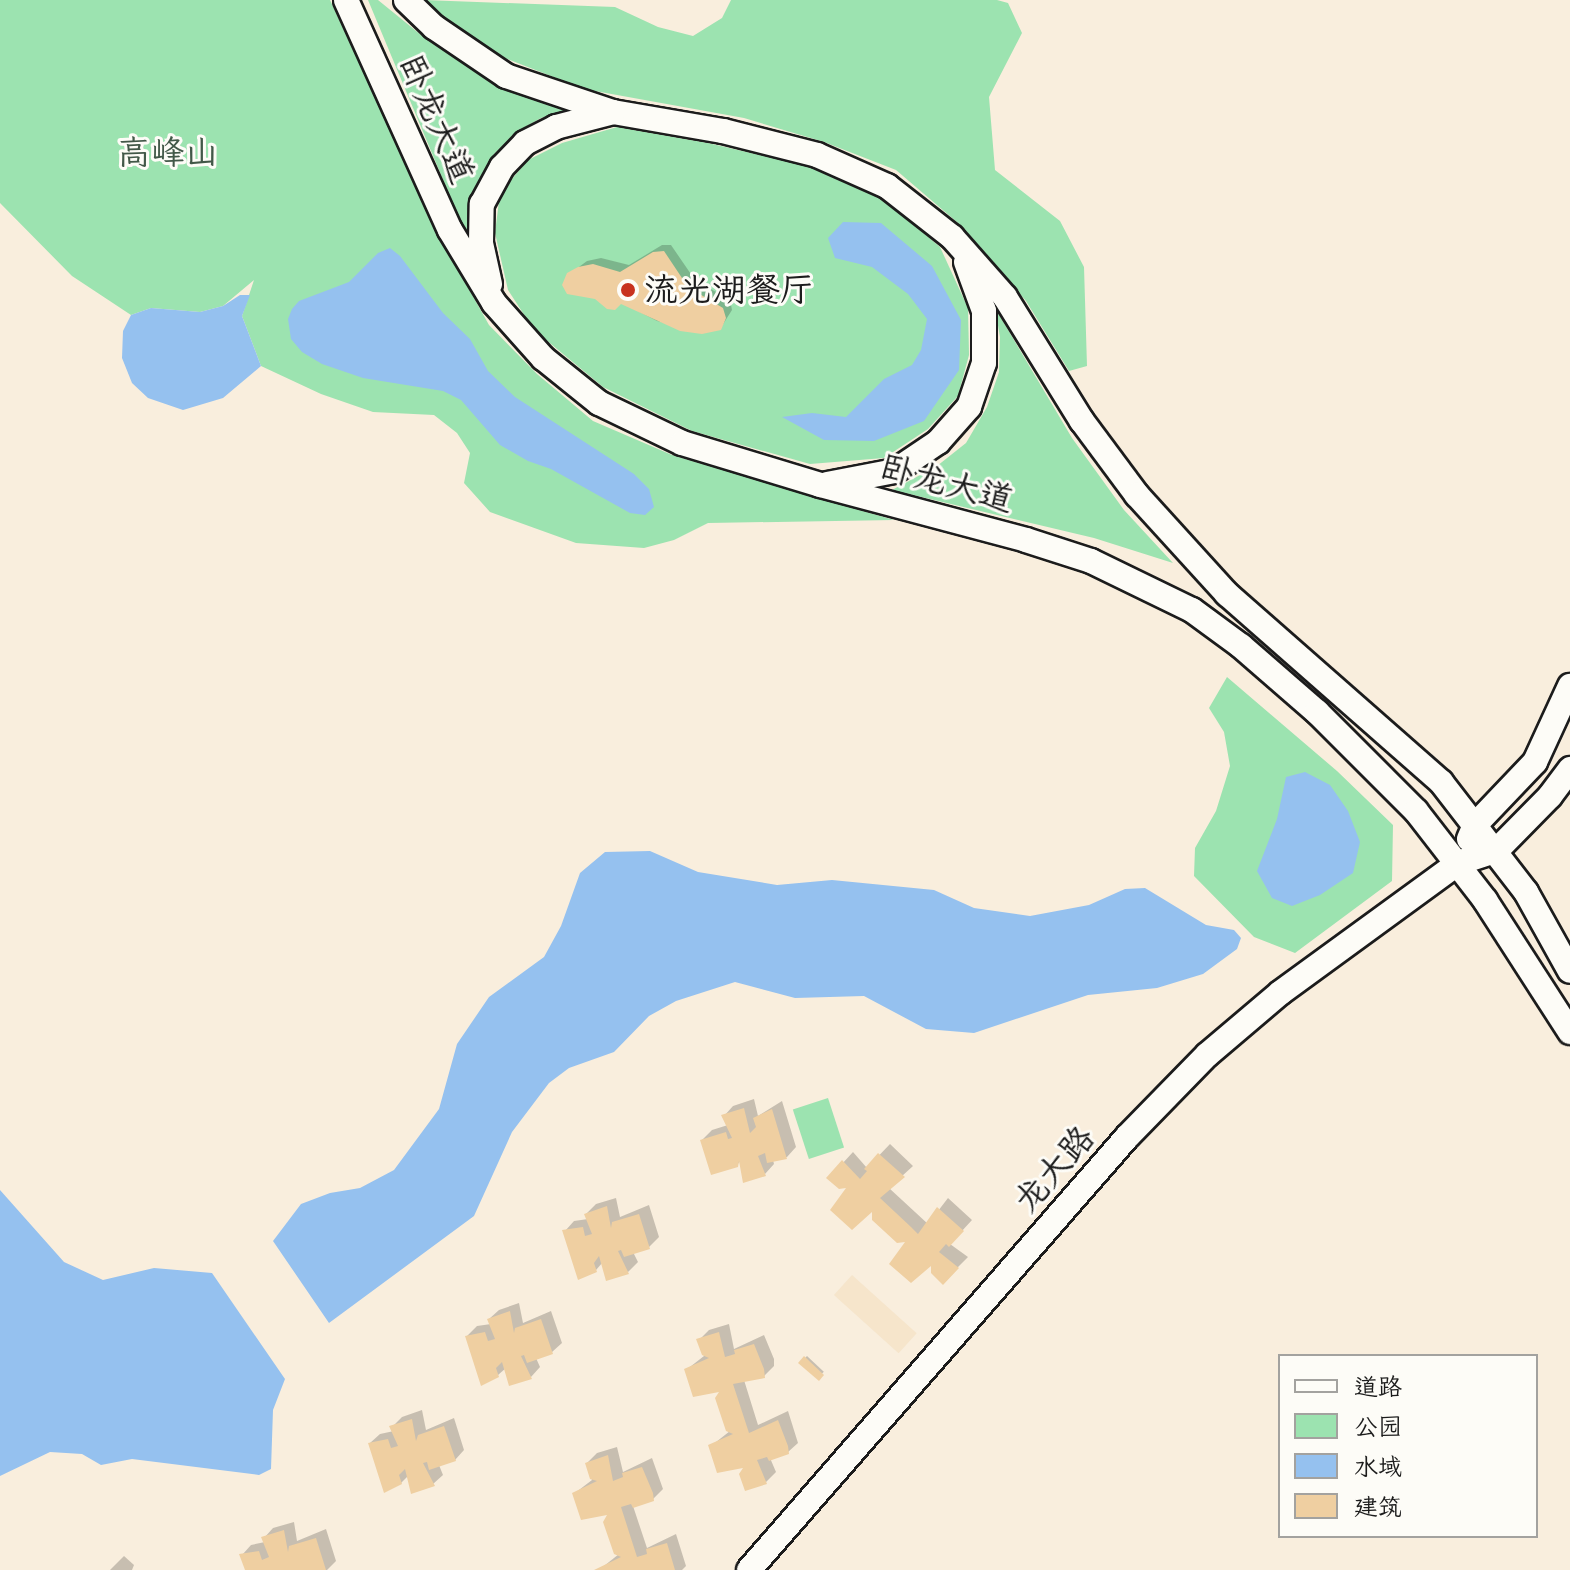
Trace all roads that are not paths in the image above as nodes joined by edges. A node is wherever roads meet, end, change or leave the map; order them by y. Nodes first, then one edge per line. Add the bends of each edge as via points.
1 (346, 0) edge
2 (406, 0) edge
3 (613, 112) junction
4 (952, 237) junction
5 (494, 303) junction
6 (820, 485) junction
7 (1570, 686) edge
8 (1570, 769) edge
9 (1475, 825) junction
10 (1496, 851) junction
11 (1458, 863) junction
12 (1570, 971) edge
13 (1570, 1032) edge
14 (749, 1570) edge

1 - 5 main road, 卧龙大道 via 450,230
2 - 3 main road, 卧龙大道 via 434,27 506,76
3 - 4 main road, 卧龙大道 via 723,131 817,155 887,186
3 - 5 main road via 556,127 525,143 502,167 482,204 481,243
4 - 6 main road via 973,275 984,311 984,363 969,407 938,442 895,471
4 - 9 main road, 卧龙大道 via 1005,297 1082,421 1137,495 1227,594 1409,752
5 - 6 main road, 卧龙大道 via 543,358 599,403 682,443
6 - 11 main road, 卧龙大道 via 1091,561 1192,610 1241,646 1349,743
7 - 9 main road via 1535,762
8 - 10 main road
9 - 10 main road, 卧龙大道
9 - 11 main road
10 - 11 main road
10 - 12 main road, 卧龙大道 via 1526,892
11 - 13 main road, 卧龙大道
11 - 14 main road, 龙大路 via 1280,993 1207,1055 1127,1137

